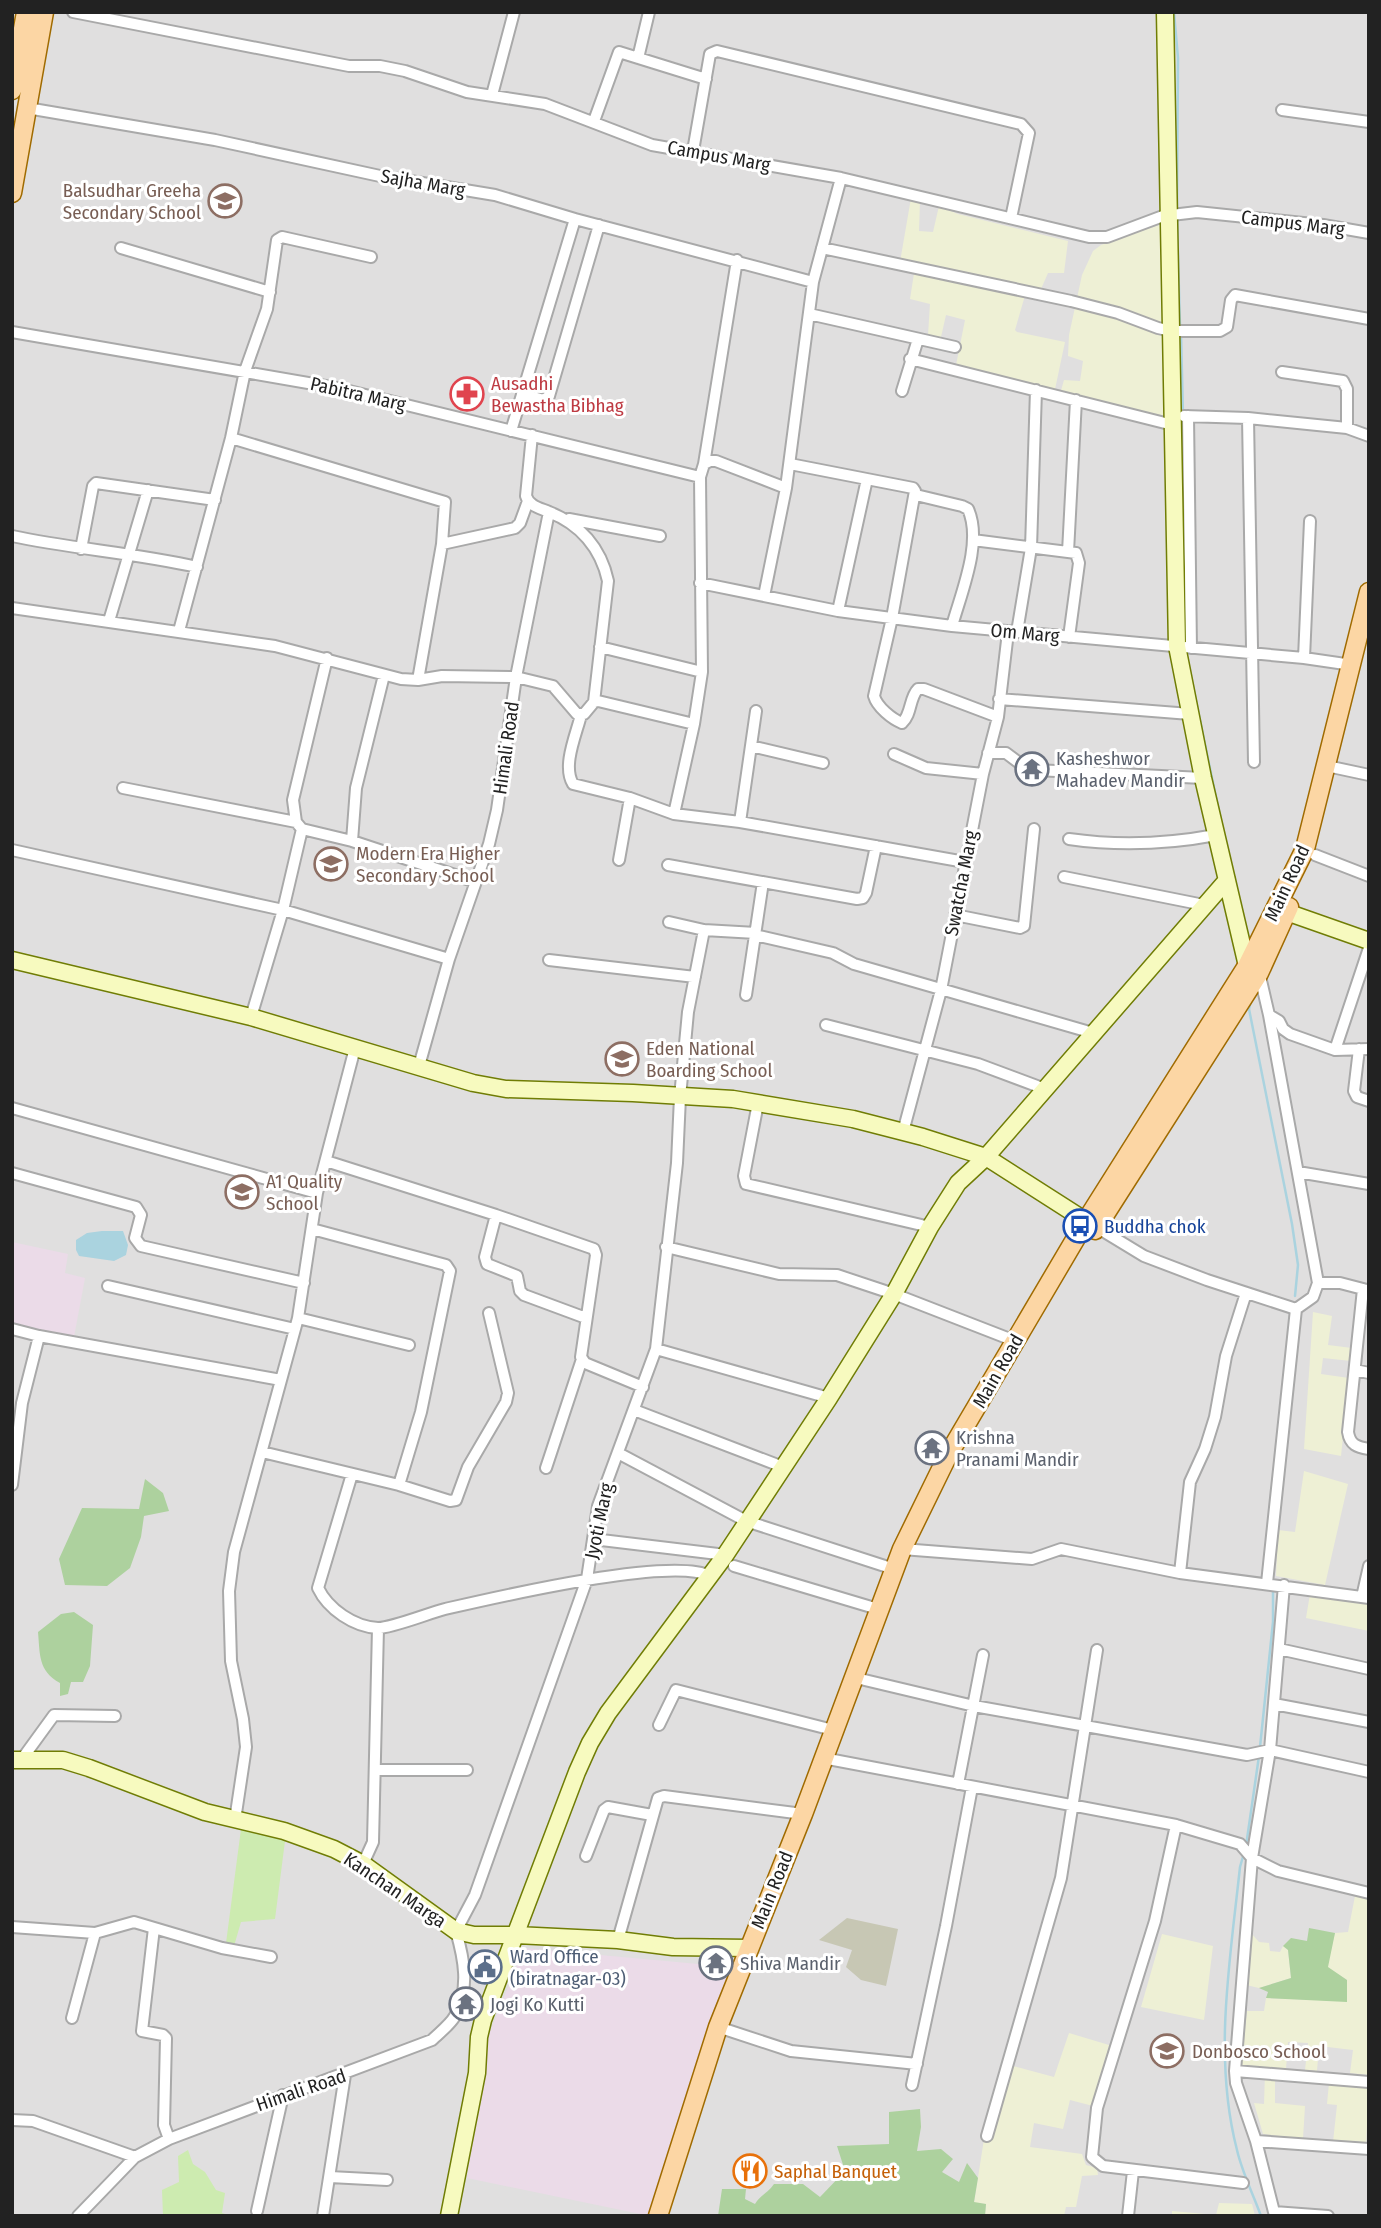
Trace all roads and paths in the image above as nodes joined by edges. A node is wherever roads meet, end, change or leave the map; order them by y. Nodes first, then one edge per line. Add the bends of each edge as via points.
1 (26, 12) edge
2 (44, 12) edge
3 (73, 12) edge
4 (514, 12) edge
5 (649, 12) edge
6 (1165, 12) edge
7 (638, 58) junction
8 (706, 79) junction
9 (12, 90) edge
10 (492, 96) junction
11 (27, 108) junction
12 (1282, 110) dead end
13 (594, 121) junction
14 (1369, 122) edge
15 (693, 151) junction
16 (841, 178) junction
17 (12, 193) edge
18 (1169, 215) junction
19 (1011, 218) junction
20 (575, 219) junction
21 (599, 225) junction
22 (1369, 233) edge
23 (121, 248) dead end
24 (822, 248) junction
25 (371, 257) dead end
26 (737, 260) junction
27 (813, 282) junction
28 (270, 292) junction
29 (809, 314) junction
30 (1369, 319) edge
31 (1172, 331) junction
32 (12, 332) edge
33 (918, 339) junction
34 (955, 347) dead end
35 (910, 359) junction
36 (246, 371) junction
37 (1282, 372) dead end
38 (1036, 390) junction
39 (902, 391) dead end
40 (523, 394) junction
41 (1076, 400) junction
42 (1179, 418) junction
43 (1248, 418) junction
44 (1347, 428) junction
45 (512, 431) junction
46 (532, 435) junction
47 (1369, 436) edge
48 (232, 438) junction
49 (704, 464) junction
50 (790, 464) junction
51 (700, 477) junction
52 (867, 479) junction
53 (786, 488) junction
54 (148, 490) junction
55 (916, 495) junction
56 (215, 500) junction
57 (528, 501) junction
58 (549, 512) junction
59 (566, 519) junction
60 (1310, 521) dead end
61 (12, 536) edge
62 (660, 536) dead end
63 (973, 540) junction
64 (442, 544) junction
65 (1031, 548) junction
66 (81, 549) junction
67 (1068, 552) junction
68 (129, 556) junction
69 (197, 567) junction
70 (700, 583) junction
71 (1369, 592) edge
72 (764, 596) junction
73 (12, 608) edge
74 (838, 611) junction
75 (892, 618) junction
76 (109, 621) junction
77 (952, 626) junction
78 (179, 631) junction
79 (1012, 632) junction
80 (1069, 637) junction
81 (1364, 646) edge
82 (600, 647) junction
83 (1184, 647) junction
84 (1251, 654) junction
85 (327, 658) junction
86 (1304, 658) junction
87 (1352, 665) junction
88 (702, 672) junction
89 (384, 675) junction
90 (516, 677) junction
91 (418, 680) junction
92 (999, 699) junction
93 (594, 702) junction
94 (756, 711) dead end
95 (1190, 714) junction
96 (581, 715) junction
97 (998, 717) junction
98 (694, 724) junction
99 (751, 746) junction
100 (988, 752) junction
101 (894, 754) dead end
102 (1254, 762) dead end
103 (822, 763) dead end
104 (1332, 767) junction
105 (983, 774) junction
106 (1369, 775) edge
107 (1203, 778) junction
108 (123, 788) dead end
109 (630, 798) junction
110 (674, 814) junction
111 (740, 822) junction
112 (299, 825) junction
113 (1034, 829) dead end
114 (1216, 835) junction
115 (1069, 839) dead end
116 (352, 841) junction
117 (876, 846) junction
118 (12, 850) edge
119 (1315, 855) junction
120 (619, 860) dead end
121 (965, 862) junction
122 (668, 865) dead end
123 (1369, 876) edge
124 (1064, 877) dead end
125 (1227, 880) junction
126 (476, 882) junction
127 (763, 882) junction
128 (1205, 905) junction
129 (283, 910) junction
130 (1281, 910) junction
131 (955, 915) junction
132 (669, 922) dead end
133 (704, 930) junction
134 (755, 934) junction
135 (1369, 941) edge
136 (1369, 948) edge
137 (449, 959) junction
138 (12, 960) edge
139 (549, 960) dead end
140 (1254, 963) junction
141 (695, 977) junction
142 (941, 990) junction
143 (746, 995) dead end
144 (1269, 1015) junction
145 (251, 1017) junction
146 (826, 1025) dead end
147 (1093, 1033) junction
148 (355, 1048) junction
149 (925, 1049) junction
150 (1364, 1049) edge
151 (1335, 1050) junction
152 (419, 1066) junction
153 (1045, 1089) junction
154 (680, 1097) junction
155 (1369, 1101) edge
156 (758, 1103) junction
157 (12, 1108) edge
158 (903, 1132) junction
159 (986, 1157) junction
160 (326, 1161) junction
161 (1298, 1172) junction
162 (12, 1173) edge
163 (1369, 1184) edge
164 (317, 1194) junction
165 (496, 1215) junction
166 (1091, 1224) junction
167 (930, 1227) junction
168 (312, 1229) junction
169 (666, 1247) junction
170 (303, 1283) junction
171 (1318, 1283) junction
172 (108, 1286) dead end
173 (1366, 1290) edge
174 (1246, 1293) junction
175 (894, 1294) junction
176 (1296, 1309) junction
177 (489, 1313) dead end
178 (586, 1318) junction
179 (297, 1324) junction
180 (12, 1329) edge
181 (39, 1336) junction
182 (1015, 1341) junction
183 (409, 1345) dead end
184 (656, 1349) junction
185 (582, 1359) junction
186 (1355, 1370) junction
187 (1369, 1373) edge
188 (281, 1380) junction
189 (643, 1387) junction
190 (829, 1398) junction
191 (634, 1410) junction
192 (1369, 1448) edge
193 (262, 1452) junction
194 (618, 1453) junction
195 (783, 1467) junction
196 (546, 1468) dead end
197 (352, 1474) junction
198 (12, 1485) edge
199 (399, 1485) junction
200 (746, 1521) junction
201 (593, 1539) junction
202 (907, 1549) junction
203 (729, 1561) junction
204 (1369, 1566) edge
205 (894, 1569) junction
206 (1180, 1573) junction
207 (710, 1576) junction
208 (587, 1579) junction
209 (1267, 1583) junction
210 (1284, 1585) junction
211 (1365, 1597) edge
212 (878, 1609) junction
213 (378, 1628) junction
214 (1279, 1649) junction
215 (1097, 1650) dead end
216 (983, 1655) dead end
217 (1369, 1669) edge
218 (856, 1678) junction
219 (1274, 1704) junction
220 (974, 1706) junction
221 (115, 1716) dead end
222 (1369, 1722) edge
223 (659, 1726) dead end
224 (1085, 1727) junction
225 (833, 1730) junction
226 (1270, 1750) junction
227 (825, 1759) junction
228 (17, 1760) edge
229 (376, 1770) junction
230 (467, 1770) dead end
231 (1369, 1772) edge
232 (958, 1784) junction
233 (972, 1787) junction
234 (1072, 1805) junction
235 (803, 1814) junction
236 (652, 1815) junction
237 (235, 1820) junction
238 (1176, 1825) junction
239 (586, 1856) dead end
240 (1252, 1858) junction
241 (363, 1864) junction
242 (1369, 1893) edge
243 (12, 1927) edge
244 (154, 1927) junction
245 (456, 1931) junction
246 (95, 1933) junction
247 (516, 1935) junction
248 (618, 1940) junction
249 (749, 1948) junction
250 (271, 1957) dead end
251 (72, 2018) dead end
252 (724, 2029) junction
253 (917, 2064) junction
254 (1236, 2071) junction
255 (345, 2075) junction
256 (1369, 2082) edge
257 (912, 2085) dead end
258 (284, 2095) junction
259 (12, 2120) edge
260 (987, 2136) dead end
261 (169, 2139) junction
262 (1256, 2141) junction
263 (1369, 2150) edge
264 (135, 2157) junction
265 (1133, 2171) junction
266 (330, 2177) junction
267 (387, 2180) dead end
268 (1243, 2183) dead end
269 (257, 2211) dead end
270 (78, 2216) edge
271 (323, 2216) edge
272 (449, 2216) edge
273 (658, 2216) edge
274 (669, 2216) edge
275 (1128, 2216) edge
276 (1328, 2216) edge

1 - 9 main road
2 - 11 main road
3 - 10 street, Campus Marg via 349,66 405,71
4 - 10 street
5 - 7 street
6 - 18 street
7 - 8 street
7 - 13 street via 617,53
8 - 15 street
8 - 19 street via 710,54 717,51 1021,124 1029,133
10 - 13 street, Campus Marg via 545,104
11 - 17 main road
11 - 20 street, Sajha Marg via 495,195
12 - 14 street
13 - 15 street, Campus Marg via 640,141
15 - 16 street, Campus Marg
16 - 19 street, Campus Marg
16 - 24 street
18 - 19 street, Campus Marg via 1107,237
18 - 22 street, Campus Marg via 1198,212
18 - 31 street
20 - 21 street, Sajha Marg
20 - 40 street
21 - 26 street, Sajha Marg
21 - 40 street via 550,396 544,400
23 - 28 street
24 - 27 street
24 - 31 street via 1072,301
25 - 28 street via 282,237 277,240
26 - 27 street, Sajha Marg
26 - 49 street
27 - 29 street
28 - 36 street
29 - 33 street
29 - 50 street
30 - 31 street via 1236,295 1227,327 1220,331
31 - 42 street
32 - 36 street, Pabitra Marg
33 - 34 street
33 - 35 street
35 - 38 street
35 - 39 street
36 - 45 street, Pabitra Marg
36 - 48 street
37 - 44 street via 1343,380
38 - 41 street
38 - 65 street, Swatcha Marg
40 - 45 street
41 - 42 street
41 - 67 street
42 - 43 street
42 - 83 street
43 - 44 street
43 - 84 street
44 - 47 street
45 - 46 street, Pabitra Marg
46 - 51 street, Pabitra Marg
46 - 57 street
48 - 56 street
48 - 64 street via 444,500
49 - 51 street
49 - 53 street via 716,461
50 - 52 street
50 - 53 street
51 - 70 street
52 - 55 street via 913,488
52 - 74 street
53 - 72 street
54 - 56 street
54 - 66 street via 94,484
54 - 68 street
55 - 63 street via 968,509
55 - 75 street
56 - 69 street
57 - 58 street
57 - 64 street via 515,528
58 - 59 street
58 - 90 street, Himali Road
59 - 62 street
59 - 82 street via 588,538 604,564 608,581
60 - 86 street
61 - 66 street
63 - 65 street
63 - 77 street
64 - 91 street
65 - 67 street
65 - 79 street, Swatcha Marg
66 - 68 street
67 - 80 street via 1076,553 1079,563
68 - 69 street
68 - 76 street
69 - 78 street
70 - 72 street, Om Marg
70 - 88 street
71 - 81 main road, Main Road
72 - 74 street, Om Marg
73 - 76 street
74 - 75 street, Om Marg
75 - 77 street, Om Marg
75 - 97 street via 876,703 902,723 914,692 925,689
76 - 78 street
77 - 79 street, Om Marg
78 - 85 street
79 - 80 street, Om Marg
79 - 92 street, Swatcha Marg
80 - 83 street, Om Marg
81 - 87 main road, Main Road
81 - 104 main road, Main Road
82 - 88 street
82 - 93 street
83 - 84 street, Om Marg
83 - 95 street
84 - 86 street, Om Marg
84 - 102 street
85 - 89 street
85 - 112 street via 293,800
86 - 87 street, Om Marg
87 - 104 main road, Main Road
88 - 98 street
89 - 91 street
89 - 116 street via 356,788
90 - 91 street
90 - 96 street via 553,686
90 - 126 street, Himali Road via 497,810
92 - 95 street
92 - 97 street, Swatcha Marg
93 - 96 street
93 - 98 street
94 - 99 street
95 - 107 street
96 - 109 street via 569,765 573,785
97 - 100 street, Swatcha Marg
98 - 110 street
99 - 103 street
99 - 111 street
100 - 105 street, Swatcha Marg
100 - 107 street via 1006,753 1030,770
101 - 105 street via 926,768
104 - 106 street
104 - 119 main road, Main Road
104 - 130 main road, Main Road
105 - 121 street, Swatcha Marg
107 - 114 street
108 - 112 street
109 - 110 street
109 - 120 street
110 - 111 street
111 - 117 street
112 - 116 street
112 - 129 street
113 - 131 street via 1024,926
114 - 115 street via 1179,842
114 - 125 street
116 - 126 street
117 - 121 street
117 - 127 street via 866,893 860,898
118 - 129 street
119 - 123 street
119 - 130 main road, Main Road
121 - 131 street, Swatcha Marg
122 - 127 street
124 - 128 street
125 - 128 street
125 - 140 street
126 - 137 street, Himali Road
127 - 134 street
128 - 147 street
129 - 137 street
129 - 145 street
130 - 135 street
130 - 140 main road, Main Road
131 - 142 street, Swatcha Marg
132 - 133 street
133 - 134 street
133 - 141 street, Jyoti Marg
134 - 142 street via 833,953 854,964
134 - 143 street
136 - 151 street
137 - 152 street, Himali Road
138 - 145 street
139 - 141 street
140 - 144 street
140 - 166 main road, Main Road
141 - 154 street, Jyoti Marg
142 - 147 street
142 - 149 street, Swatcha Marg
144 - 151 street via 1290,1034
144 - 161 street
145 - 148 street
146 - 149 street
147 - 153 street
148 - 152 street
148 - 160 street
149 - 153 street
149 - 158 street, Swatcha Marg
150 - 151 street
150 - 155 street via 1354,1091
152 - 154 street via 506,1089
153 - 159 street
154 - 156 street
154 - 169 street, Jyoti Marg
156 - 158 street
156 - 167 street via 746,1184
157 - 164 street
158 - 159 street
159 - 166 street
159 - 167 street via 958,1183
160 - 164 street
160 - 165 street
161 - 163 street
161 - 171 street
162 - 170 street via 136,1207 141,1214 135,1238 141,1246
164 - 168 street
165 - 178 street via 487,1264 517,1276 524,1295
165 - 178 street via 596,1251
166 - 174 street via 1144,1256
166 - 182 main road, Main Road
166 - 202 main road, Main Road
167 - 175 street
168 - 170 street
168 - 199 street via 446,1265 450,1271 421,1412
169 - 175 street via 779,1273 837,1275
169 - 184 street, Jyoti Marg
170 - 179 street
171 - 173 street
171 - 176 street via 1313,1297
172 - 179 street
173 - 186 street
174 - 176 street
174 - 206 street via 1205,1448 1190,1482
175 - 182 street
175 - 190 street
176 - 209 street
177 - 199 street via 508,1393 468,1467 458,1498 450,1501
178 - 185 street
179 - 183 street
179 - 188 street
180 - 181 street
181 - 188 street
181 - 198 street via 22,1403
182 - 202 main road, Main Road via 948,1455
184 - 189 street, Jyoti Marg
184 - 190 street
185 - 189 street
185 - 196 street
186 - 187 street
186 - 192 street via 1349,1440
188 - 193 street
189 - 191 street, Jyoti Marg
190 - 195 street
191 - 194 street, Jyoti Marg
191 - 195 street
193 - 197 street
193 - 237 street via 234,1552 229,1591 231,1661 246,1747
194 - 200 street
194 - 201 street, Jyoti Marg via 598,1506
195 - 200 street
197 - 199 street
197 - 213 street via 318,1588 346,1619
200 - 203 street
200 - 205 street
201 - 203 street via 718,1554
201 - 208 street, Jyoti Marg
202 - 205 main road, Main Road
202 - 206 street via 1032,1559 1061,1549
202 - 218 main road, Main Road
203 - 207 street
203 - 212 street
204 - 211 street
205 - 212 main road, Main Road
206 - 209 street
207 - 208 street via 659,1572
207 - 247 street via 590,1743
208 - 213 street
208 - 245 street, Jyoti Marg via 475,1895
209 - 210 street
210 - 211 street
210 - 214 street
212 - 218 main road, Main Road
213 - 229 street
214 - 217 street
214 - 219 street
215 - 224 street
216 - 220 street
218 - 220 street
218 - 225 main road, Main Road
218 - 227 main road, Main Road
219 - 222 street
219 - 226 street
220 - 224 street
220 - 232 street
221 - 228 street via 54,1715
223 - 225 street via 676,1690
224 - 226 street via 1247,1755
224 - 234 street
225 - 227 main road, Main Road
226 - 231 street
226 - 240 street
227 - 232 street
227 - 235 main road, Main Road
227 - 252 main road, Main Road
228 - 237 street, Kanchan Marga via 63,1760
229 - 230 street
229 - 241 street via 373,1842
232 - 233 street
233 - 234 street
233 - 253 street
234 - 238 street
234 - 260 street via 1061,1878
235 - 236 street via 664,1796 658,1798
235 - 249 main road, Main Road
236 - 239 street via 608,1807
236 - 248 street
237 - 241 street, Kanchan Marga via 284,1831
238 - 240 street via 1240,1844
238 - 265 street via 1155,1922 1097,2108 1092,2157 1103,2166
240 - 242 street via 1278,1871
240 - 254 street
241 - 245 street, Kanchan Marga
243 - 246 street
244 - 246 street via 134,1922
244 - 250 street
244 - 261 street via 142,2031 166,2038 163,2124
245 - 247 street, Kanchan Marga via 474,1936
245 - 255 street, Himali Road via 464,1960 464,1992 454,2017 432,2040
246 - 251 street
247 - 248 street, Kanchan Marga
247 - 272 street via 483,2020
248 - 249 street, Kanchan Marga via 673,1947
249 - 252 main road, Main Road
252 - 253 street via 791,2051
252 - 273 main road, Main Road
252 - 274 main road, Main Road
253 - 257 street
254 - 256 street
254 - 262 street
255 - 258 street, Himali Road
255 - 266 street
258 - 261 street, Himali Road
258 - 269 street
259 - 264 street via 33,2121
261 - 264 street, Himali Road
262 - 263 street
262 - 276 street via 1273,2212
264 - 270 street, Himali Road
265 - 268 street
265 - 275 street
266 - 267 street
266 - 271 street

